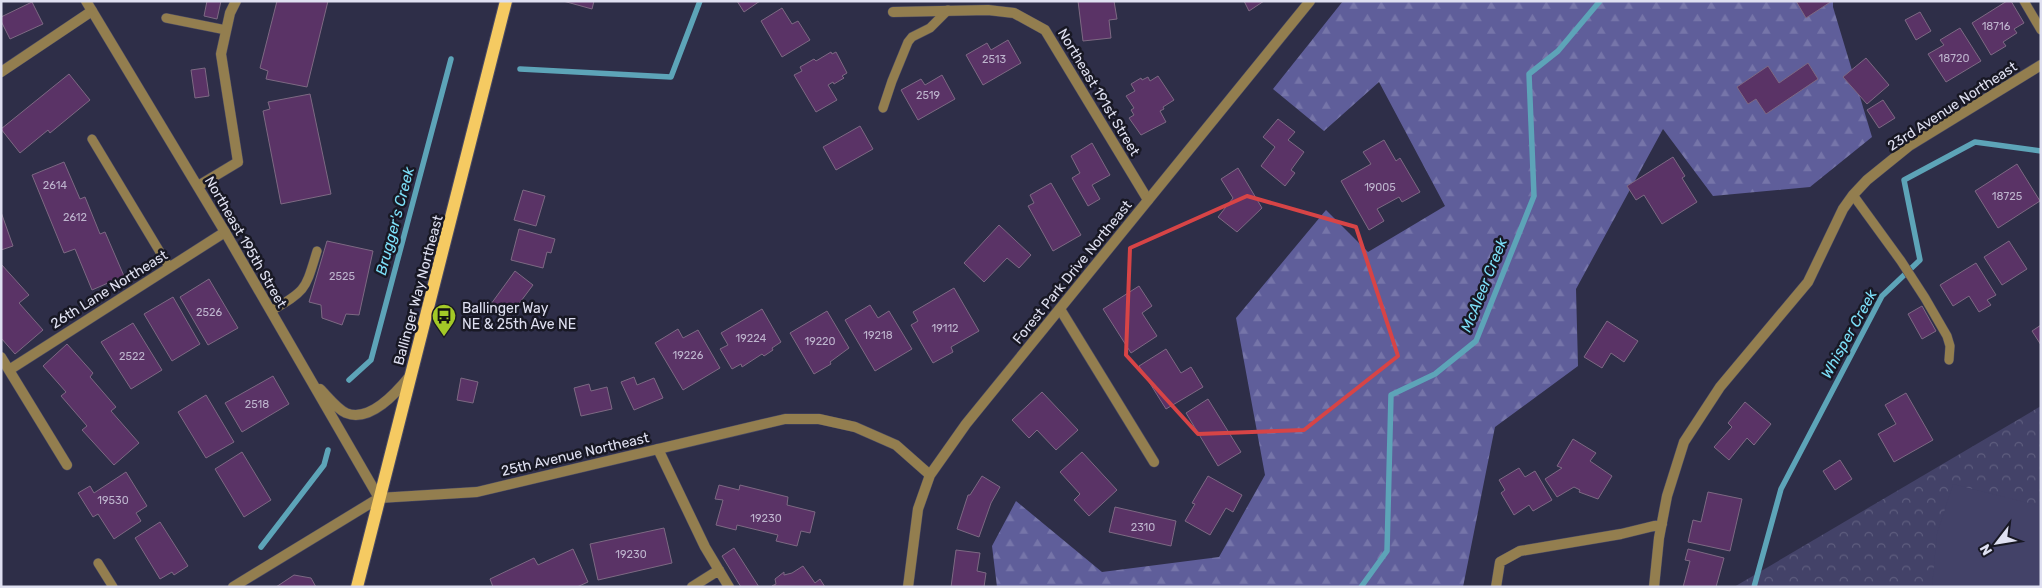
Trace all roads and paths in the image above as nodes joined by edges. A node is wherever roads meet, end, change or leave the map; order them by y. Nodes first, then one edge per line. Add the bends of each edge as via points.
1 (86, 1) edge
2 (236, 1) edge
3 (506, 1) edge
4 (1310, 1) edge
5 (2024, 1) edge
6 (948, 10) junction
7 (92, 11) junction
8 (893, 12) dead end
9 (166, 18) dead end
10 (226, 30) junction
11 (2041, 30) edge
12 (2041, 65) edge
13 (1, 72) edge
14 (884, 108) dead end
15 (92, 139) dead end
16 (198, 186) junction
17 (1852, 195) junction
18 (1148, 200) junction
19 (225, 232) junction
20 (317, 251) dead end
21 (169, 267) junction
22 (1060, 309) junction
23 (271, 311) junction
24 (1, 357) edge
25 (1949, 360) dead end
26 (9, 370) junction
27 (411, 375) junction
28 (312, 382) junction
29 (658, 449) junction
30 (1154, 462) dead end
31 (67, 465) dead end
32 (930, 475) junction
33 (380, 498) junction
34 (1662, 524) junction
35 (98, 563) dead end
36 (719, 570) junction
37 (113, 587) edge
38 (233, 587) edge
39 (357, 587) edge
40 (692, 587) edge
41 (729, 587) edge
42 (908, 587) edge
43 (1496, 587) edge
44 (1654, 587) edge

1 - 7 street, Northeast 195th Street
2 - 10 street
3 - 27 main road, Ballinger Way Northeast
4 - 18 street, Forest Park Drive Northeast
5 - 11 lane
6 - 8 street, Northeast 191st Street
6 - 14 lane via 930,28 908,42
6 - 18 street, Northeast 191st Street via 1014,13 1045,30
7 - 13 street
7 - 16 street, Northeast 195th Street
9 - 10 lane
10 - 16 street via 221,54 238,162
12 - 17 street, 23rd Avenue Northeast via 1909,146
15 - 21 lane
16 - 19 street, Northeast 195th Street
17 - 25 lane via 1925,298 1947,336
17 - 34 street, 23rd Avenue Northeast via 1842,209 1808,282 1720,387 1684,442
18 - 22 street, Forest Park Drive Northeast
19 - 21 street, 26th Lane Northeast
19 - 23 street, Northeast 195th Street
20 - 23 lane via 302,291
21 - 26 street, 26th Lane Northeast
22 - 30 street
22 - 32 street, Forest Park Drive Northeast via 966,424
23 - 28 street, Northeast 195th Street
24 - 26 street
26 - 31 street
27 - 28 street via 388,401 360,416 345,413
27 - 33 main road, Ballinger Way Northeast
28 - 33 street, Northeast 195th Street
29 - 32 street, 25th Avenue Northeast via 785,419 819,419 855,427 896,446
29 - 33 street, 25th Avenue Northeast via 477,492
29 - 36 street
32 - 42 street, Forest Park Drive Northeast via 918,509
33 - 38 street, 25th Avenue Northeast
33 - 39 main road, Ballinger Way Northeast
34 - 43 street via 1520,551 1500,562
34 - 44 street, 23rd Avenue Northeast
35 - 37 lane
36 - 40 street
36 - 41 street

